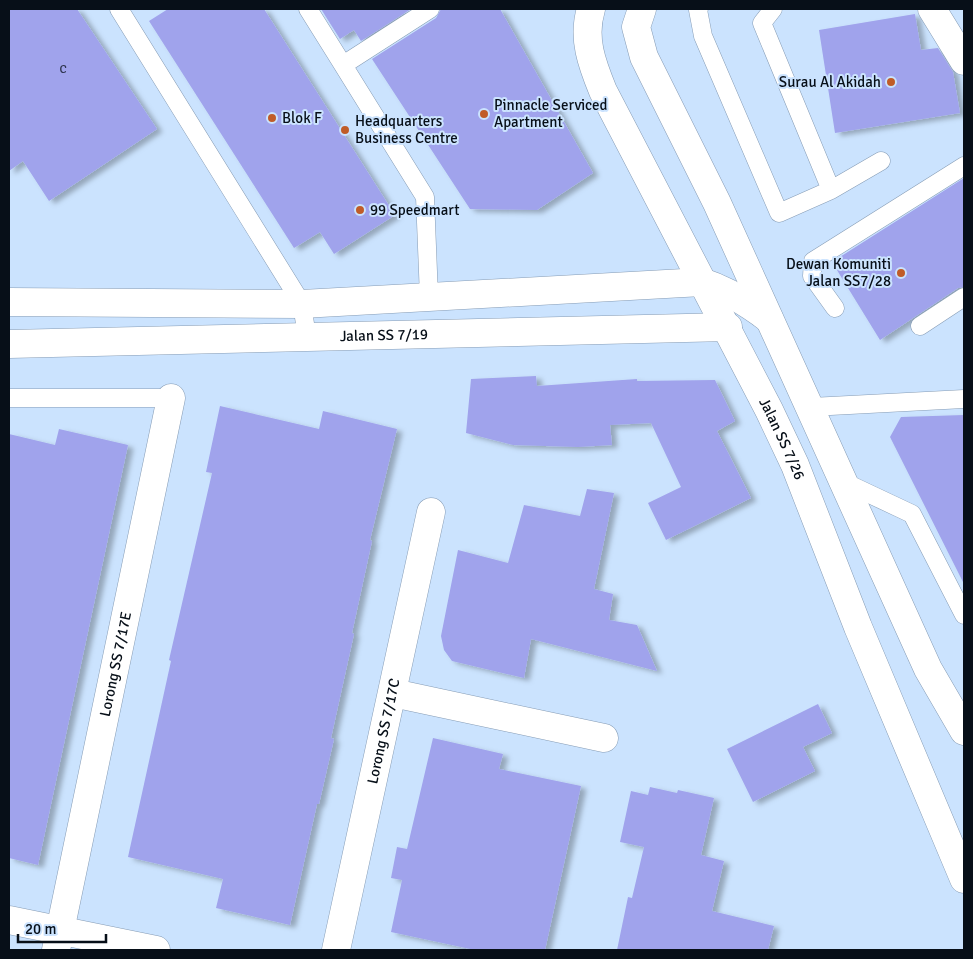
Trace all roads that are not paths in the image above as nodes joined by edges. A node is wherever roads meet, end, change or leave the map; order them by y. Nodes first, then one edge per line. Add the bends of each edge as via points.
1 (119, 9) edge
2 (308, 9) edge
3 (430, 9) edge
4 (592, 9) edge
5 (642, 9) edge
6 (699, 9) edge
7 (932, 9) edge
8 (769, 10) edge
9 (964, 61) edge
10 (343, 65) junction
11 (881, 161) dead end
12 (964, 166) edge
13 (831, 190) junction
14 (742, 258) junction
15 (702, 282) junction
16 (429, 297) junction
17 (738, 297) junction
18 (964, 298) edge
19 (9, 302) edge
20 (302, 304) junction
21 (835, 308) dead end
22 (769, 319) junction
23 (920, 326) dead end
24 (728, 327) junction
25 (307, 337) junction
26 (9, 344) edge
27 (9, 398) edge
28 (171, 398) joint
29 (964, 399) edge
30 (811, 407) junction
31 (844, 482) junction
32 (430, 512) dead end
33 (964, 615) edge
34 (393, 693) junction
35 (964, 731) edge
36 (604, 738) dead end
37 (924, 781) junction
38 (964, 824) edge
39 (964, 879) edge
40 (9, 920) edge
41 (58, 940) edge
42 (156, 950) edge
43 (336, 950) edge

1 - 20 lane
2 - 10 lane
3 - 10 lane
4 - 15 street, Jalan SS 7/26 via 588,21 589,54 603,91
5 - 14 street via 636,27 644,57
6 - 13 lane via 703,36 779,213
7 - 9 street
8 - 13 lane via 762,23
10 - 16 lane via 426,197
11 - 13 lane
12 - 21 lane via 813,261 812,276
14 - 17 street
14 - 22 street
15 - 16 street
15 - 17 street
15 - 24 street, Jalan SS 7/26
16 - 20 street
17 - 22 street
17 - 24 street
18 - 23 lane
19 - 20 street
20 - 25 lane
22 - 30 street
24 - 25 street, Jalan SS 7/19
24 - 37 street, Jalan SS 7/26 via 795,465 858,627
25 - 26 street, Jalan SS 7/19
27 - 28 lane
28 - 41 street, Lorong SS 7/17E
29 - 30 lane
30 - 31 street
31 - 33 lane via 912,514
31 - 35 street via 928,669
32 - 34 street, Lorong SS 7/17C
34 - 36 street
34 - 43 street, Lorong SS 7/17C
37 - 38 street
37 - 39 street, Jalan SS 7/26
40 - 41 street
41 - 42 street

